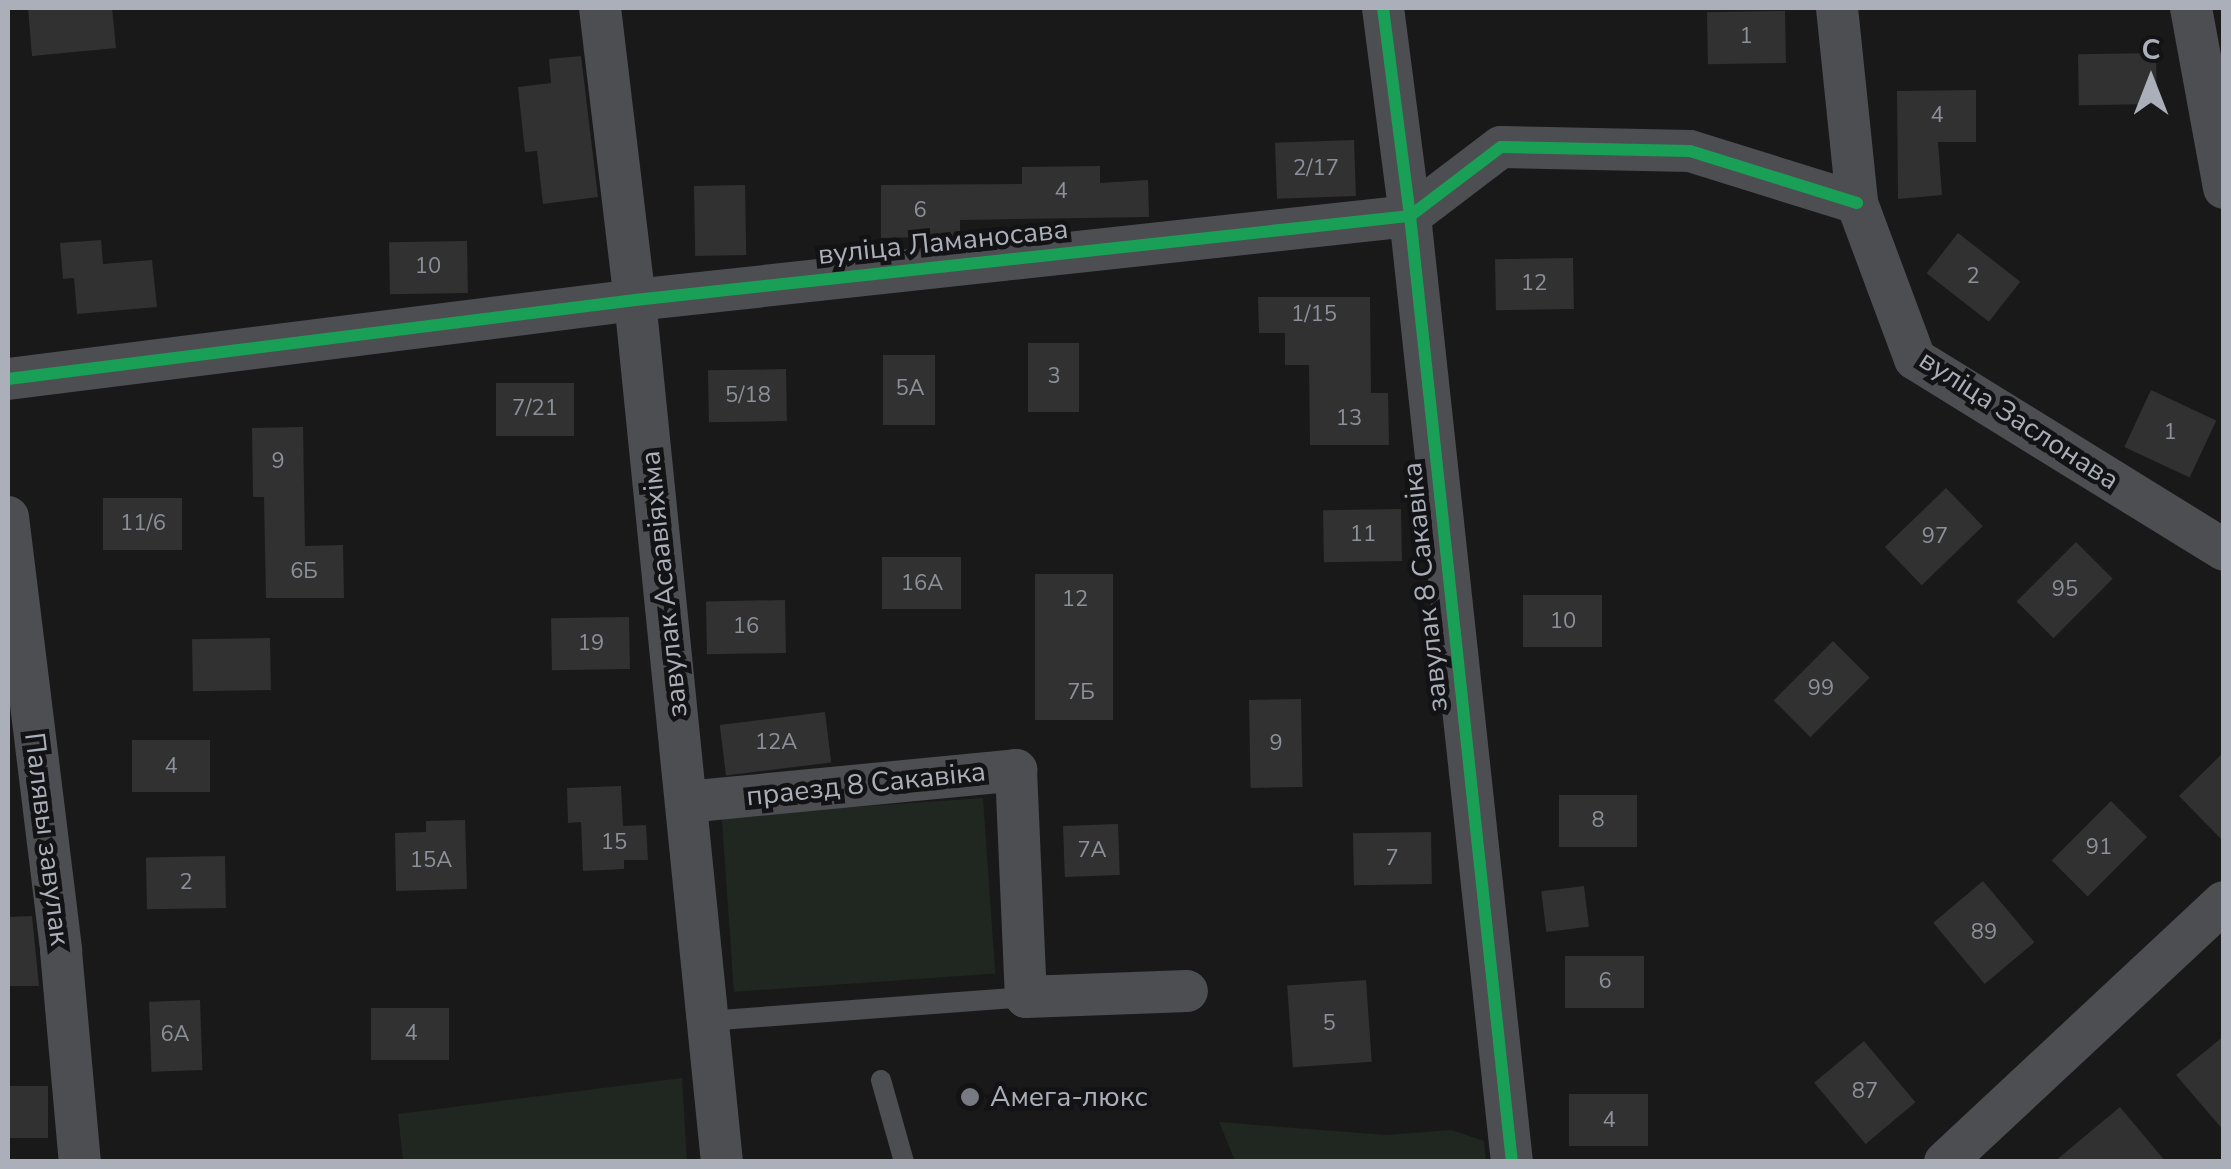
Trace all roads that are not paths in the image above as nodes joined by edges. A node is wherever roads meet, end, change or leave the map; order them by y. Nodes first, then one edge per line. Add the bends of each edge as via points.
1 (600, 8) edge
2 (1383, 8) edge
3 (1837, 8) edge
4 (2191, 8) edge
5 (2224, 188) edge
6 (1857, 203) junction
7 (1410, 216) junction
8 (635, 300) junction
9 (8, 379) edge
10 (8, 518) edge
11 (2224, 550) edge
12 (686, 802) junction
13 (2224, 902) edge
14 (1187, 992) dead end
15 (1026, 997) junction
16 (707, 1021) junction
17 (881, 1080) dead end
18 (80, 1162) edge
19 (722, 1162) edge
20 (904, 1162) edge
21 (1512, 1162) edge
22 (1945, 1162) edge

1 - 8 street, завулак Асаавіяхіма
2 - 7 street, завулак 8 Сакавіка
3 - 6 street, вуліца Заслонава
4 - 5 street
6 - 7 street via 1690,151 1500,147
6 - 11 street, вуліца Заслонава via 1915,360
7 - 8 street, вуліца Ламаносава
7 - 21 street, завулак 8 Сакавіка
8 - 9 street, вуліца Ламаносава
8 - 12 street, завулак Асаавіяхіма
10 - 18 street, Палявы завулак
12 - 15 street, праезд 8 Сакавіка via 1016,770
12 - 16 street, завулак Асаавіяхіма
13 - 22 street
14 - 15 street
15 - 16 lane
16 - 19 street, завулак Асаавіяхіма
17 - 20 lane

